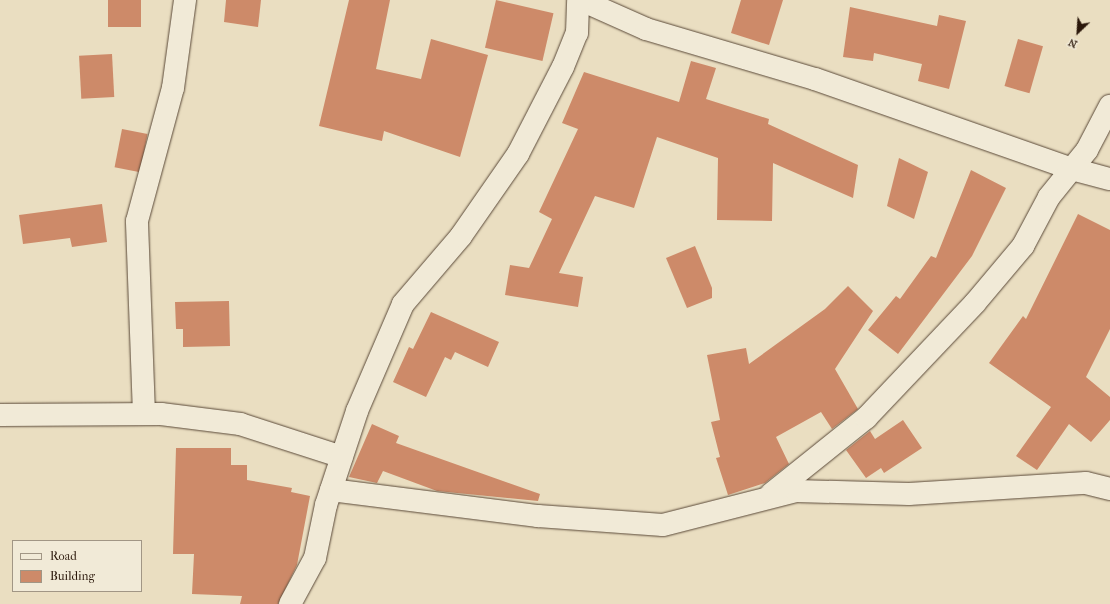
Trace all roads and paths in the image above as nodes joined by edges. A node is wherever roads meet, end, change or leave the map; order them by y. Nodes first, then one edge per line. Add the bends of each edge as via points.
1 (185, 0) edge
2 (579, 0) edge
3 (1110, 106) edge
4 (1072, 169) junction
5 (1110, 179) edge
6 (144, 414) junction
7 (0, 415) edge
8 (342, 457) junction
9 (1110, 489) edge
10 (332, 490) junction
11 (767, 498) junction
12 (290, 604) edge

1 - 6 street via 173,88 137,221
2 - 4 street via 646,29 815,78
2 - 8 street via 577,33 521,148 461,236 403,304 357,411
3 - 4 street via 1086,150
4 - 5 street
4 - 11 street via 1050,197 1022,246 975,303 866,418
6 - 7 street
6 - 8 street via 240,424
8 - 10 street
9 - 11 street via 1086,484 909,494 796,491
10 - 11 street via 538,516 663,525
10 - 12 street via 315,558

